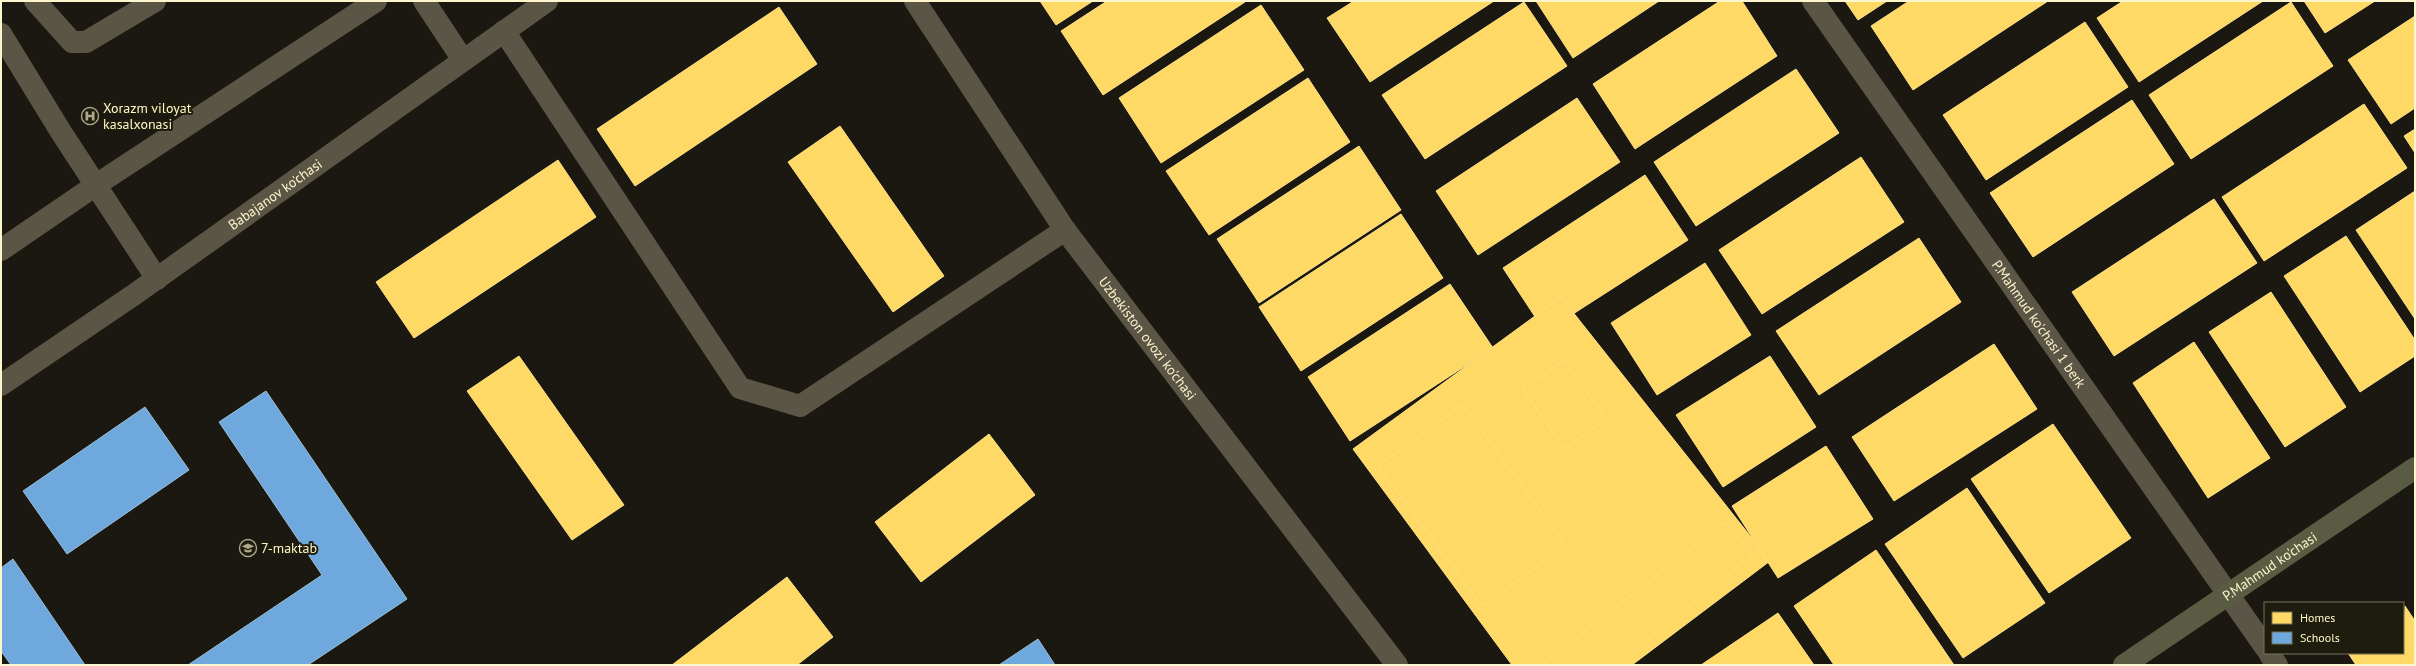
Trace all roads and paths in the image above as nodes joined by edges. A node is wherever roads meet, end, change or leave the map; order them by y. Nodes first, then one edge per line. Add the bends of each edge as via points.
1 (35, 1) edge
2 (155, 1) edge
3 (376, 1) edge
4 (424, 1) edge
5 (548, 1) edge
6 (915, 1) edge
7 (1813, 1) edge
8 (504, 31) junction
9 (1, 34) edge
10 (464, 60) junction
11 (96, 185) junction
12 (1065, 230) junction
13 (1, 250) edge
14 (157, 279) junction
15 (1, 385) edge
16 (2415, 468) edge
17 (2228, 594) junction
18 (2264, 646) edge
19 (2270, 654) edge
20 (1396, 665) edge
21 (2124, 665) edge
22 (2277, 665) edge

1 - 2 street via 72,42 86,42
3 - 11 street
4 - 10 street
5 - 8 street, Babajanov ko'chasi
6 - 12 street, Uzbekiston ovozi ko'chasi
7 - 17 street, P.Mahmud ko'chasi 1 berk
8 - 10 street, Babajanov ko'chasi
8 - 12 street via 740,388 800,406
9 - 11 street
10 - 14 street, Babajanov ko'chasi
11 - 13 street
11 - 14 street
12 - 20 street, Uzbekiston ovozi ko'chasi
14 - 15 street, Babajanov ko'chasi
16 - 17 main road, P.Mahmud ko'chasi
17 - 18 street, P.Mahmud ko'chasi 1 berk
17 - 21 main road, P.Mahmud ko'chasi
19 - 22 street

